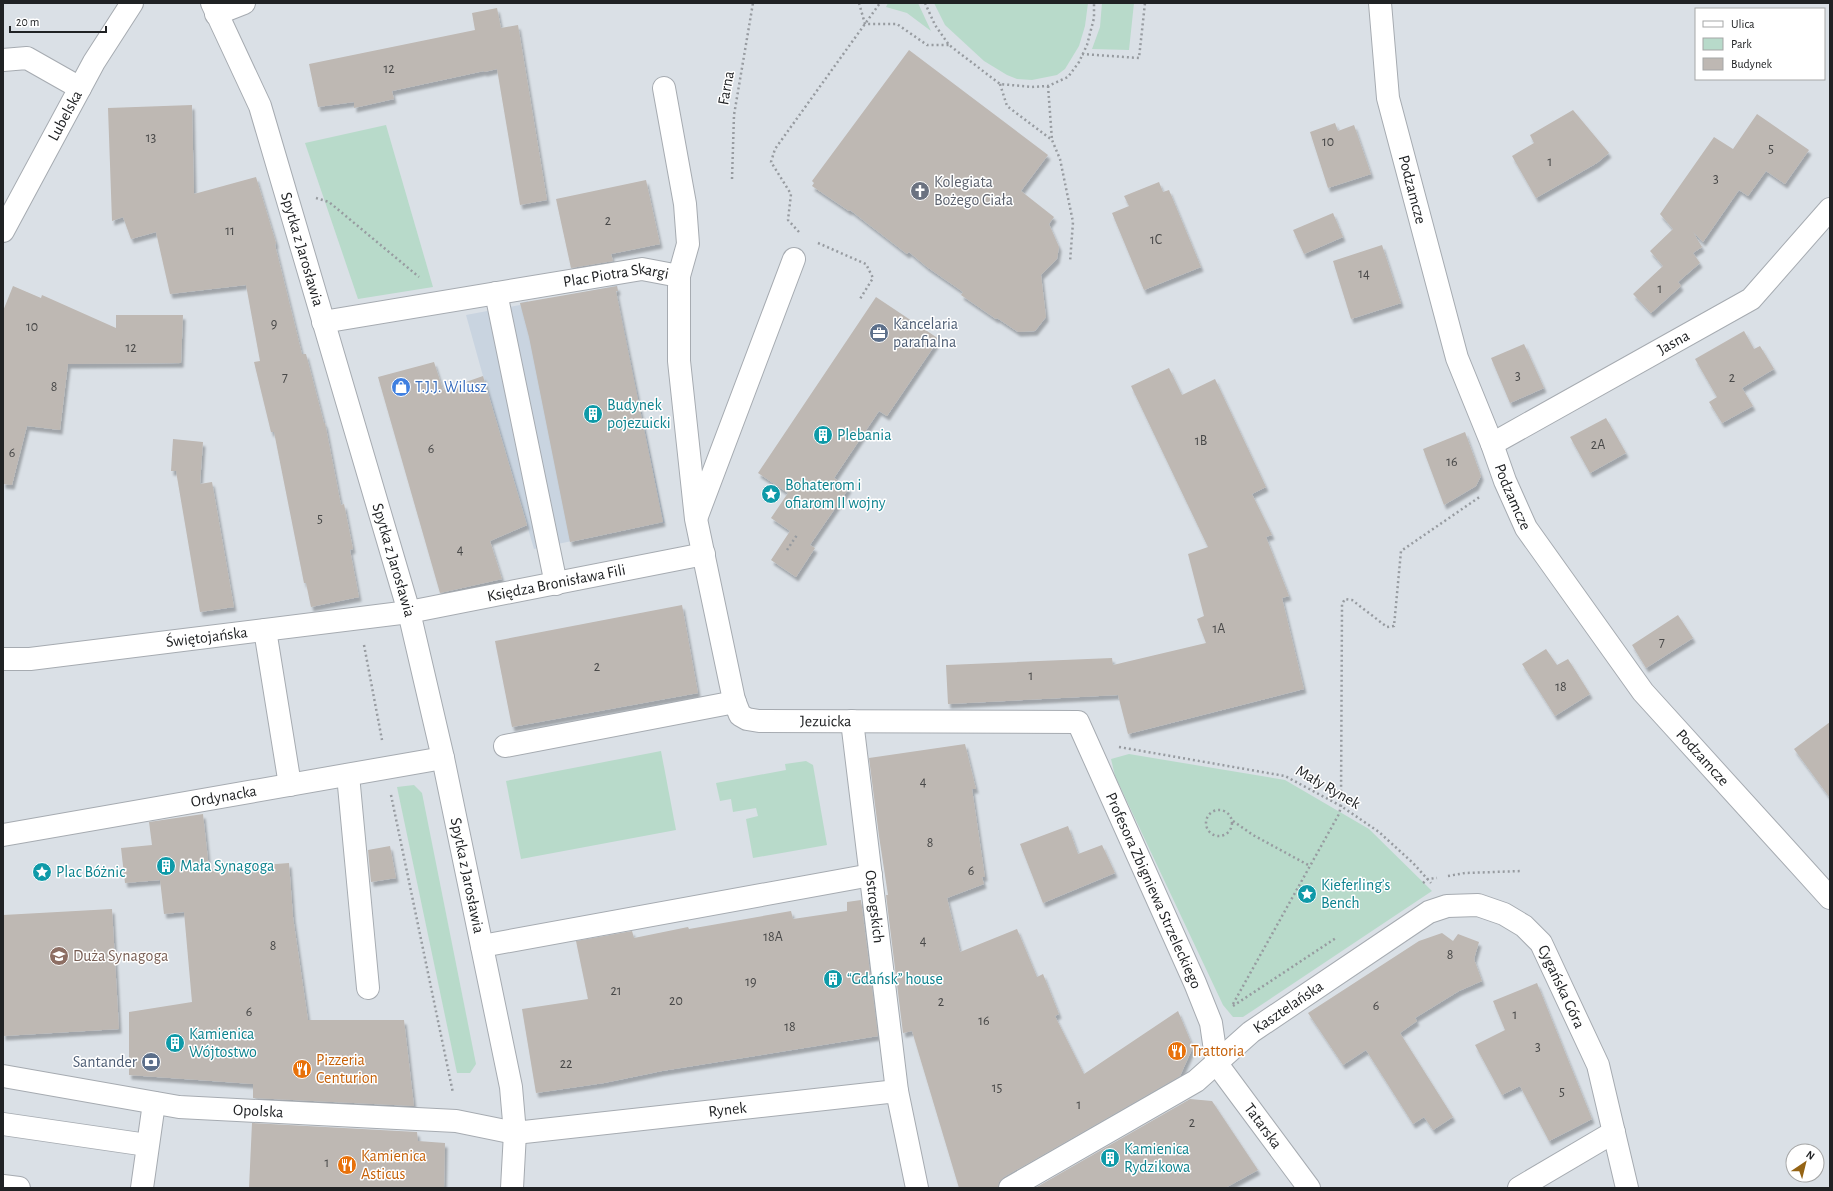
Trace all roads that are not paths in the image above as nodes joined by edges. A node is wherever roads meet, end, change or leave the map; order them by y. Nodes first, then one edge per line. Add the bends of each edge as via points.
1 (132, 3) edge
2 (244, 3) edge
3 (1380, 3) edge
4 (214, 8) edge
5 (3, 60) edge
6 (80, 88) junction
7 (664, 88) dead end
8 (1830, 209) edge
9 (3, 232) edge
10 (794, 259) dead end
11 (680, 276) junction
12 (496, 293) junction
13 (323, 322) junction
14 (1492, 444) junction
15 (696, 519) junction
16 (704, 554) junction
17 (556, 584) junction
18 (409, 612) junction
19 (264, 630) junction
20 (3, 659) edge
21 (735, 702) junction
22 (852, 721) junction
23 (1078, 722) joint
24 (505, 746) dead end
25 (443, 758) junction
26 (348, 775) junction
27 (290, 784) junction
28 (3, 835) edge
29 (871, 876) junction
30 (1830, 898) edge
31 (1447, 906) joint
32 (482, 946) junction
33 (368, 988) dead end
34 (1217, 1064) junction
35 (3, 1076) edge
36 (897, 1091) junction
37 (154, 1103) junction
38 (3, 1124) edge
39 (1614, 1132) junction
40 (515, 1133) junction
41 (147, 1145) junction
42 (3, 1186) edge
43 (19, 1188) edge
44 (142, 1188) edge
45 (512, 1188) edge
46 (917, 1188) edge
47 (1010, 1188) edge
48 (1309, 1188) edge
49 (1519, 1188) edge
50 (1627, 1188) edge

1 - 6 street, Lubelska
2 - 4 street
3 - 14 street, Podzamcze via 1388,98 1457,358
4 - 13 street, Spytka z Jarosławia via 260,106
5 - 6 street via 28,58
6 - 9 street, Lubelska
7 - 11 street via 686,204 688,244
8 - 14 street, Jasna via 1751,298
10 - 15 street
11 - 12 street, Plac Piotra Skargi via 642,269
11 - 15 street, Plac Piotra Skargi via 679,361
12 - 13 street, Plac Piotra Skargi
12 - 17 street
13 - 18 street, Spytka z Jarosławia
14 - 30 street, Podzamcze via 1505,482 1526,528 1643,692
15 - 16 street, Plac Piotra Skargi
16 - 17 street, Księdza Bronisława Fili
16 - 21 street, Jezuicka
17 - 18 street, Księdza Bronisława Fili
18 - 19 street, Świętojańska
18 - 25 street, Spytka z Jarosławia
19 - 20 street, Świętojańska via 30,659
19 - 27 street
21 - 22 street, Jezuicka via 740,715 759,721
21 - 24 street
22 - 23 street, Jezuicka
22 - 29 street, Ostrogskich
23 - 34 street, Profesora Zbigniewa Strzeleckiego via 1195,983 1211,1023
25 - 26 street, Ordynacka
25 - 32 street, Spytka z Jarosławia
26 - 27 street, Ordynacka
26 - 33 street
27 - 28 street, Ordynacka
29 - 32 street
29 - 36 street, Ostrogskich
31 - 34 street, Kasztelańska via 1429,912 1251,1032
31 - 39 street, Cygańska Góra via 1478,906 1504,914 1524,926 1541,943 1598,1065
32 - 40 street, Spytka z Jarosławia via 511,1087
34 - 47 street, Kasztelańska via 1196,1082
34 - 48 street, Tatarska
35 - 37 street, Opolska
36 - 40 street, Rynek
36 - 46 street
37 - 40 street, Opolska via 456,1121
37 - 41 street
38 - 41 street
39 - 49 street
39 - 50 street, Cygańska Góra
40 - 45 street
41 - 44 street
42 - 43 street

